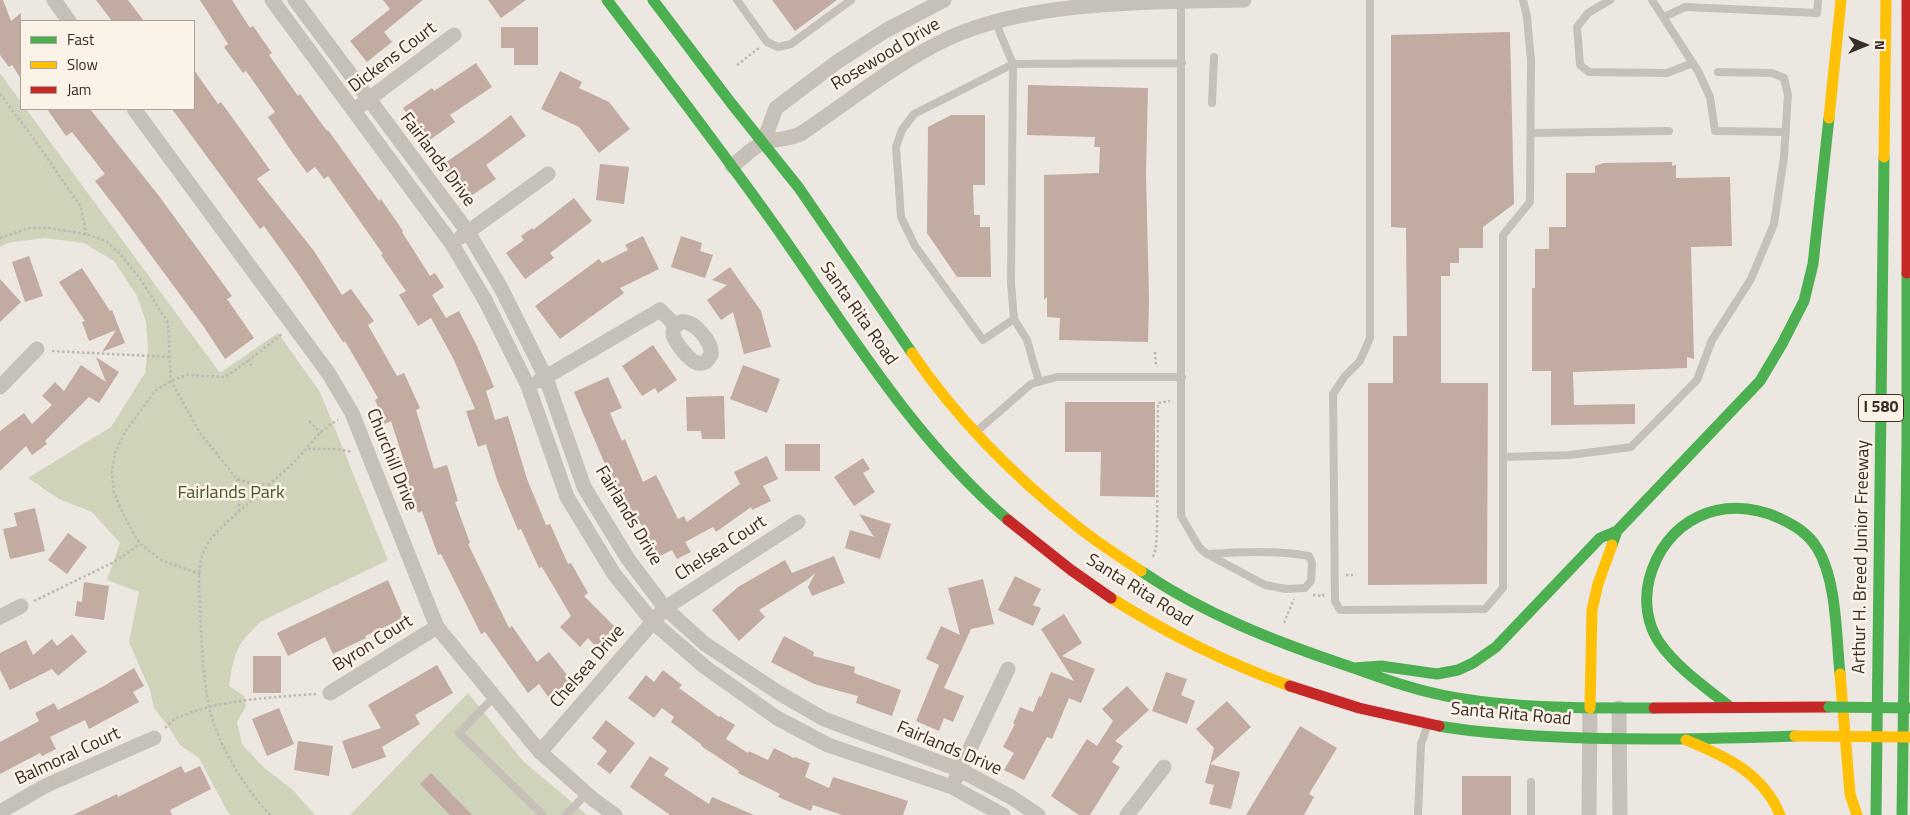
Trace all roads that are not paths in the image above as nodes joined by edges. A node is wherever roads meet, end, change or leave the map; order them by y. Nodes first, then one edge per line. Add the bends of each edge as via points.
1 (54, 0) edge
2 (272, 0) edge
3 (295, 0) edge
4 (607, 0) edge
5 (653, 0) edge
6 (737, 0) edge
7 (850, 0) edge
8 (944, 0) edge
9 (1244, 0) edge
10 (1370, 0) edge
11 (1523, 0) edge
12 (1610, 0) edge
13 (1652, 0) edge
14 (1818, 0) edge
15 (1841, 0) edge
16 (1886, 0) edge
17 (1907, 0) edge
18 (1181, 1) edge
19 (923, 5) edge
20 (1664, 17) junction
21 (68, 20) edge
22 (994, 20) junction
23 (454, 35) dead end
24 (1214, 58) dead end
25 (1182, 63) junction
26 (1694, 63) junction
27 (1013, 64) junction
28 (1718, 72) dead end
29 (369, 100) junction
30 (1212, 103) dead end
31 (135, 110) edge
32 (354, 110) junction
33 (1669, 131) dead end
34 (1786, 132) junction
35 (1531, 134) junction
36 (763, 142) junction
37 (732, 166) junction
38 (548, 174) dead end
39 (468, 232) junction
40 (452, 244) junction
41 (1014, 319) junction
42 (676, 326) dead end
43 (37, 349) road end
44 (1182, 377) junction
45 (546, 378) junction
46 (1039, 382) junction
47 (528, 386) junction
48 (0, 387) edge
49 (976, 433) junction
50 (1503, 457) junction
51 (798, 522) dead end
52 (1617, 531) junction
53 (1207, 554) junction
54 (21, 606) road end
55 (665, 608) junction
56 (0, 617) edge
57 (653, 622) junction
58 (437, 627) junction
59 (1354, 668) junction
60 (1008, 669) dead end
61 (330, 693) road end
62 (494, 697) junction
63 (1728, 706) junction
64 (1590, 708) junction
65 (1619, 708) junction
66 (1910, 708) edge
67 (1428, 723) junction
68 (1910, 737) edge
69 (154, 738) road end
70 (1590, 739) junction
71 (1619, 739) junction
72 (1686, 740) junction
73 (540, 752) junction
74 (1164, 767) dead end
75 (960, 770) junction
76 (1531, 782) dead end
77 (952, 787) junction
78 (587, 794) junction
79 (0, 812) edge
80 (543, 815) edge
81 (566, 815) edge
82 (615, 815) edge
83 (1003, 815) edge
84 (1038, 815) edge
85 (1127, 815) edge
86 (1418, 815) edge
87 (1531, 815) edge
88 (1589, 815) edge
89 (1620, 815) edge
90 (1780, 815) edge
91 (1857, 815) edge
92 (1876, 815) edge
93 (1902, 815) edge

1 - 21 street
2 - 32 street, Fairlands Drive
3 - 29 street, Fairlands Drive
4 - 37 main road, Santa Rita Road
5 - 36 main road, Santa Rita Road
6 - 7 lane via 767,42 778,47 791,44
8 - 19 street, Rosewood Drive
9 - 18 street, Rosewood Drive
10 - 50 lane via 1370,338 1360,361 1333,394 1335,601 1340,610 1486,609 1503,588
11 - 35 lane via 1531,61
12 - 26 lane via 1588,13 1577,27 1580,65 1590,72 1667,73
13 - 20 lane
14 - 20 lane via 1817,13 1685,7
15 - 52 main road via 1819,218 1804,301 1760,381
16 - 92 main road, Arthur H. Breed Junior Freeway / I 580
17 - 93 main road, I 580 via 1907,442
18 - 22 street, Rosewood Drive via 1072,6
18 - 25 lane
19 - 36 street, Rosewood Drive via 837,62 776,108
20 - 26 lane
22 - 27 lane
22 - 36 street, Rosewood Drive via 951,36 904,62 799,135
23 - 29 street, Dickens Court
24 - 30 lane
25 - 27 lane
25 - 44 lane
26 - 34 lane via 1710,97 1714,131
27 - 41 lane via 1011,283
27 - 41 lane via 914,114 902,130 896,147 901,216 915,246 983,340
28 - 34 lane via 1772,73 1784,78 1788,95
29 - 32 street, Dickens Court
29 - 39 street, Fairlands Drive
31 - 58 street, Churchill Drive via 329,374 352,413
32 - 40 street, Fairlands Drive
33 - 35 lane
34 - 50 lane via 1774,224 1751,279 1712,340 1696,380 1631,447 1570,455
35 - 50 lane via 1530,202 1503,235
36 - 37 street, Rosewood Drive
36 - 49 main road, Santa Rita Road via 800,188 921,366
37 - 67 main road, Santa Rita Road via 892,393 948,460 1002,514 1058,559 1162,629 1214,656 1332,700
38 - 39 street
39 - 40 street
39 - 45 street, Fairlands Drive via 501,288
40 - 47 street, Fairlands Drive via 485,300
41 - 46 lane via 1026,340
42 - 45 street via 660,310
43 - 48 street
44 - 46 lane via 1057,377
44 - 53 lane via 1181,516 1198,546
45 - 47 street
45 - 55 street, Fairlands Drive via 584,487 628,559
46 - 49 lane via 1031,384
47 - 57 street, Fairlands Drive via 567,497 614,574
49 - 59 main road, Santa Rita Road via 1029,486 1079,528 1147,575 1233,622 1286,645
51 - 55 street, Chelsea Court
52 - 59 main road via 1600,538 1496,647 1473,663 1436,674 1381,666
52 - 64 main road via 1592,610
53 - 53 lane via 1265,585 1305,588 1311,581 1309,556 1294,553
54 - 56 street
55 - 57 street, Chelsea Drive
55 - 75 street, Fairlands Drive via 705,644 779,694 824,719
57 - 73 street, Chelsea Drive
57 - 77 street, Fairlands Drive via 705,668 777,718 828,745
58 - 61 street, Byron Court
58 - 62 street, Churchill Drive
59 - 64 main road, Santa Rita Road via 1408,687 1457,698
60 - 75 street
62 - 73 street, Churchill Drive
62 - 80 lane via 459,733
63 - 65 main road, Santa Rita Road
63 - 66 main road, Santa Rita Road, bridge
63 - 91 main road via 1659,643 1651,626 1646,600 1648,579 1654,560 1667,539 1686,522 1710,511 1732,508 1757,510 1782,518 1804,531 1821,553 1831,588 1850,794
64 - 65 main road, Santa Rita Road
64 - 70 street
65 - 71 street
67 - 70 main road, Santa Rita Road via 1500,733
67 - 86 lane via 1421,744
68 - 72 main road, Santa Rita Road, bridge via 1795,736
69 - 79 street, Balmoral Court via 45,786
70 - 71 main road, Santa Rita Road
70 - 88 street
71 - 72 main road, Santa Rita Road
71 - 89 street
72 - 90 main road via 1732,760 1755,778
73 - 78 street, Churchill Drive
74 - 85 street
75 - 77 street
75 - 84 street, Fairlands Drive
76 - 87 lane
77 - 83 street, Fairlands Drive
78 - 81 lane
78 - 82 street, Churchill Drive

